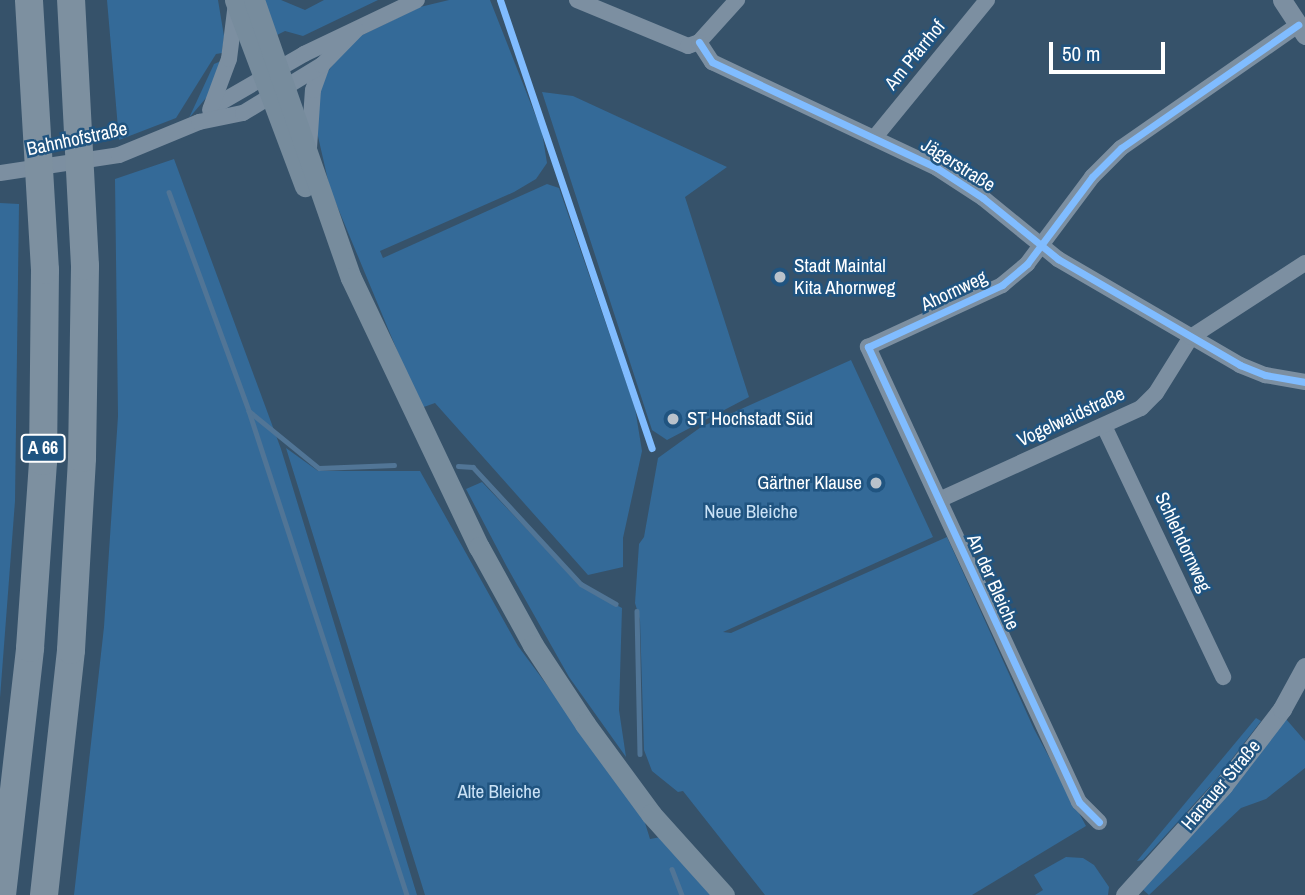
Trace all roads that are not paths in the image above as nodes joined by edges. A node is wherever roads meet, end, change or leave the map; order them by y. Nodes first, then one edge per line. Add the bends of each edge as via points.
1 (29, 0) edge
2 (71, 0) edge
3 (417, 0) edge
4 (577, 0) edge
5 (737, 0) edge
6 (987, 0) edge
7 (1282, 0) edge
8 (241, 1) edge
9 (356, 30) junction
10 (1302, 30) edge
11 (699, 42) junction
12 (322, 65) junction
13 (274, 84) junction
14 (211, 108) junction
15 (199, 122) junction
16 (875, 137) junction
17 (309, 159) junction
18 (3, 173) edge
19 (1041, 246) junction
20 (1305, 263) edge
21 (351, 278) junction
22 (1191, 337) junction
23 (868, 347) joint
24 (1305, 382) edge
25 (1104, 426) junction
26 (939, 500) junction
27 (1305, 667) edge
28 (1223, 677) dead end
29 (1099, 822) dead end
30 (2, 895) edge
31 (44, 895) edge
32 (724, 895) edge
33 (1125, 895) edge

1 - 30 highway, A 66 via 45,270 43,461 30,648
2 - 31 highway, A 66 via 85,266 82,458 71,650
3 - 9 street, Bahnhofstraße
4 - 11 street via 619,14 674,42 688,46
5 - 11 street
6 - 16 street, Am Pfarrhof
7 - 10 street
8 - 13 main road
8 - 14 street, Bahnhofstraße via 229,59
9 - 12 street, Bahnhofstraße
9 - 13 street, Bahnhofstraße
10 - 19 street, Ahornweg via 1121,148
11 - 16 street, Jägerstraße via 712,62
12 - 13 street, Bahnhofstraße
12 - 17 street, Bahnhofstraße via 311,102
13 - 14 street, Bahnhofstraße
13 - 15 street, Bahnhofstraße via 243,113
13 - 17 main road
13 - 21 main road via 317,215
14 - 15 street, Bahnhofstraße
15 - 18 street, Bahnhofstraße via 119,155
16 - 19 street, Jägerstraße via 953,177
17 - 21 main road
19 - 22 street, Jägerstraße
19 - 23 street, Ahornweg via 995,290
20 - 22 street
21 - 32 main road via 463,514 533,645 651,814
22 - 24 street, Jägerstraße via 1251,370
22 - 25 street, Vogelwaidstraße via 1151,399
23 - 26 street, An der Bleiche
25 - 26 street, Vogelwaidstraße
25 - 28 street, Schlehdornweg
26 - 29 street, An der Bleiche via 1079,803
27 - 33 street, Hanauer Straße via 1282,709 1231,776

